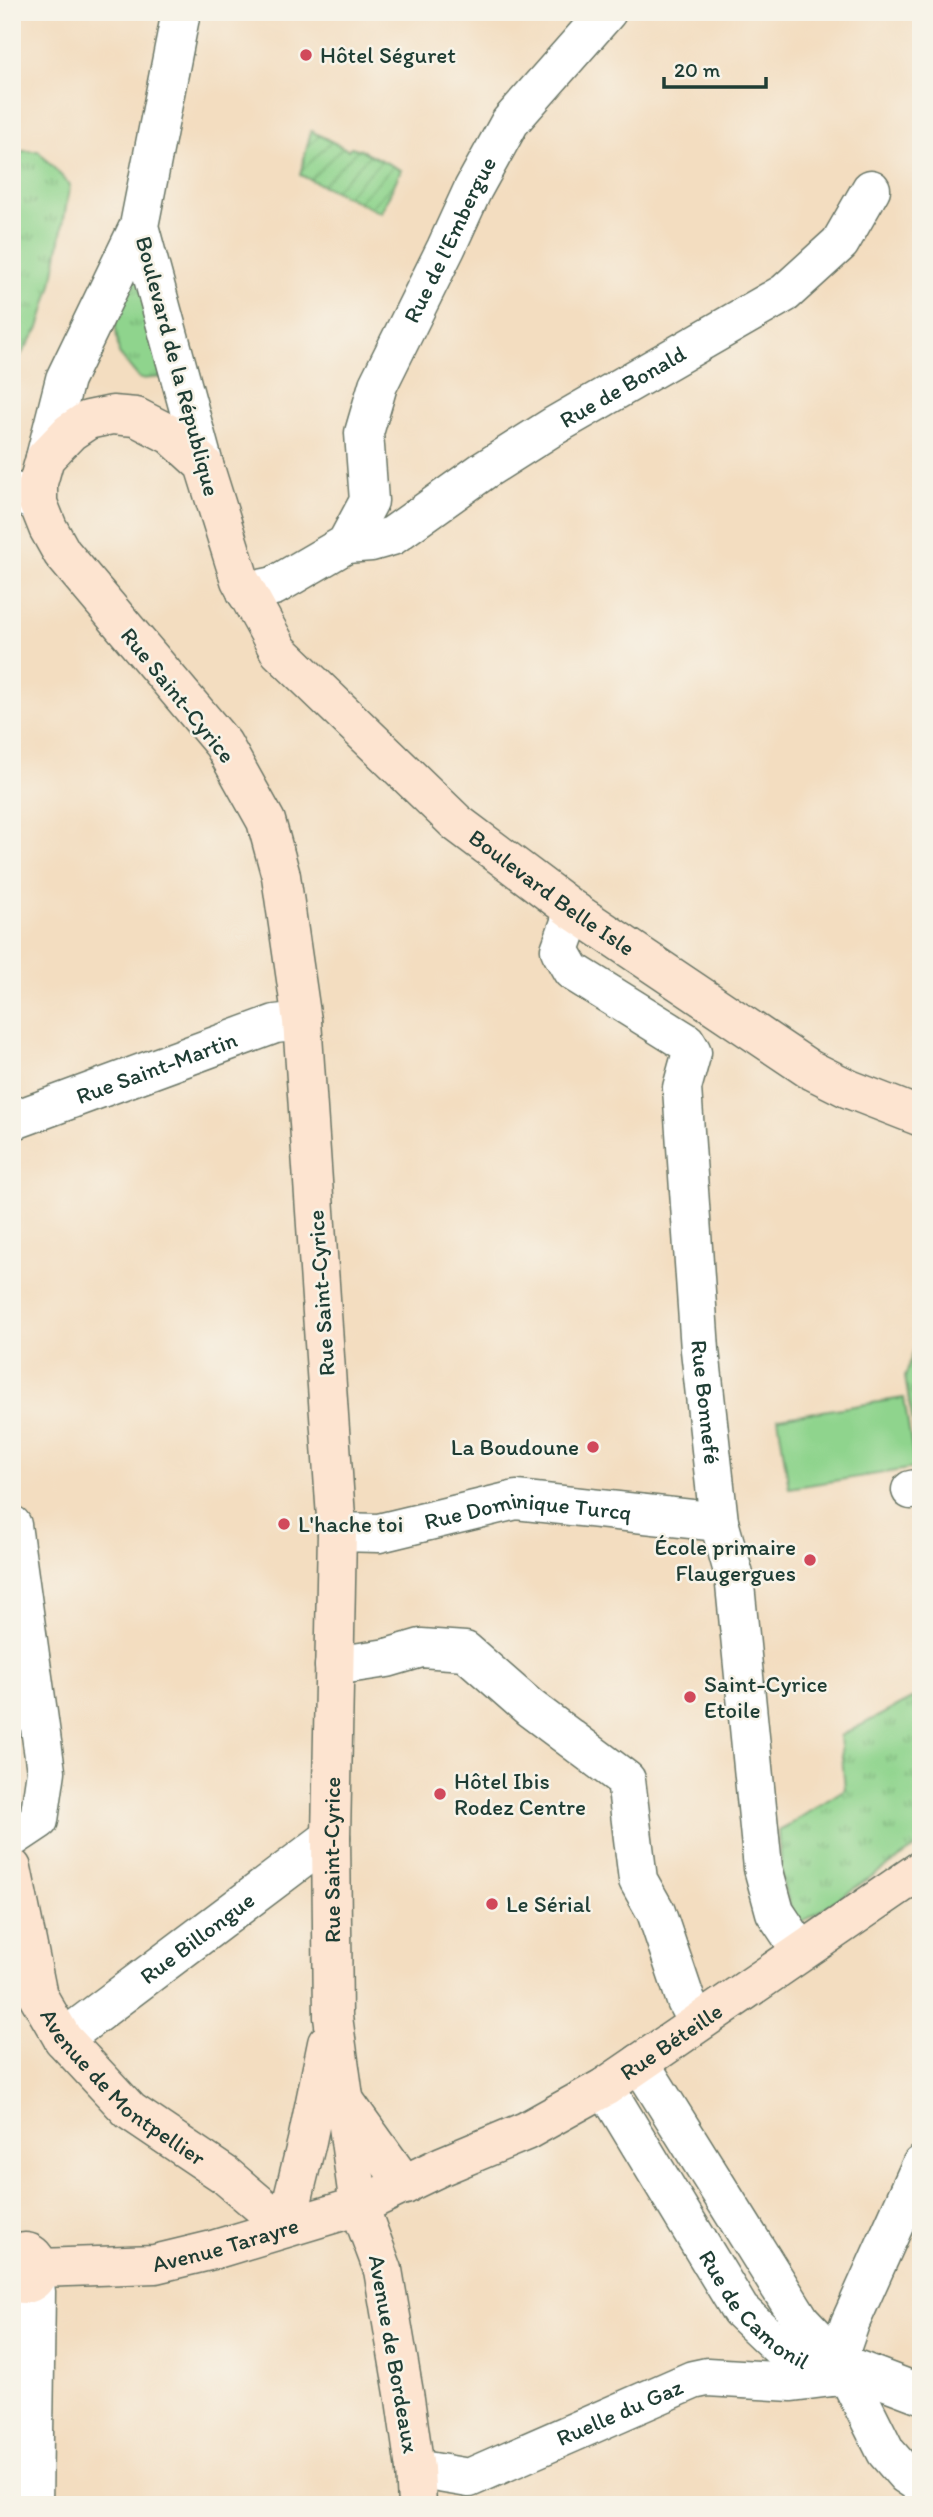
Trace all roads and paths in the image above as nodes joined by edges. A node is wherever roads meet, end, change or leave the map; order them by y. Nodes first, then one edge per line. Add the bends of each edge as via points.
1 (181, 12) edge
2 (607, 12) edge
3 (871, 189) dead end
4 (139, 226) junction
5 (45, 458) junction
6 (204, 465) junction
7 (25, 497) edge
8 (358, 543) junction
9 (246, 592) junction
10 (574, 911) junction
11 (302, 1021) junction
12 (921, 1117) edge
13 (12, 1121) edge
14 (719, 1522) junction
15 (12, 1525) edge
16 (337, 1532) junction
17 (334, 1666) junction
18 (331, 1837) junction
19 (12, 1839) edge
20 (12, 1868) edge
21 (921, 1870) edge
22 (801, 1951) junction
23 (333, 2017) junction
24 (697, 2023) junction
25 (64, 2039) junction
26 (640, 2063) junction
27 (605, 2087) junction
28 (344, 2099) junction
29 (921, 2165) edge
30 (405, 2185) junction
31 (359, 2206) junction
32 (286, 2227) junction
33 (24, 2272) edge
34 (837, 2371) junction
35 (921, 2394) edge
36 (921, 2485) edge
37 (416, 2487) edge
38 (474, 2492) edge
39 (33, 2505) edge

1 - 4 street, Boulevard de la République
2 - 8 street, Rue de l'Embergue via 510,122 472,189 378,385 364,433 369,500
3 - 8 street, Rue de Bonald via 840,243 785,293 554,426 392,536
4 - 5 street, Rue Saint-Cyrice via 65,379
4 - 6 street, Boulevard de la République
5 - 6 main road via 70,432 89,420 112,415 136,417 171,435
5 - 7 main road, Rue Saint-Cyrice via 38,483
6 - 9 main road, Boulevard de la République
7 - 11 main road, Rue Saint-Cyrice via 62,553 223,744 266,821 281,876
8 - 9 street, Rue de Bonald via 274,586
9 - 10 main road, Boulevard Belle Isle via 279,651 384,755 457,823
10 - 12 main road, Boulevard Belle Isle via 809,1069
10 - 14 street, Rue Bonnefé via 560,950 572,971 686,1042 692,1052 682,1088 700,1350
11 - 13 street, Rue Saint-Martin via 275,1024
11 - 16 main road, Rue Saint-Cyrice
14 - 16 street, Rue Dominique Turcq via 516,1500 379,1532
14 - 22 street, Rue Bonnefé via 734,1576 763,1868 775,1912
15 - 19 street via 47,1771 39,1820
16 - 17 main road, Rue Saint-Cyrice
17 - 18 main road, Rue Saint-Cyrice
17 - 24 street via 421,1648 465,1651 530,1708 626,1780 638,1880 656,1912
18 - 23 main road, Rue Saint-Cyrice
18 - 25 street, Rue Billongue
20 - 25 main road, Avenue de Montpellier via 38,1996
21 - 22 main road, Rue Béteille
22 - 24 main road, Rue Béteille
23 - 28 main road, Rue Saint-Cyrice
23 - 32 main road
24 - 26 main road, Rue Béteille
25 - 32 main road, Avenue de Montpellier via 130,2111 225,2175
26 - 27 main road, Rue Béteille
26 - 34 street
27 - 30 main road, Rue Béteille via 526,2131
27 - 34 street, Rue de Camonil via 740,2310 779,2347
28 - 30 main road
28 - 31 main road, Rue Saint-Cyrice
29 - 34 street via 850,2323
30 - 31 main road, Avenue Tarayre
31 - 32 main road, Avenue Tarayre
31 - 37 main road, Avenue de Bordeaux via 383,2270
32 - 33 main road, Avenue Tarayre via 155,2264
33 - 39 street via 36,2291
34 - 35 street
34 - 36 street, Rue de Camonil via 886,2452
34 - 38 street, Ruelle du Gaz via 792,2382 693,2379
37 - 38 street, Ruelle du Gaz

